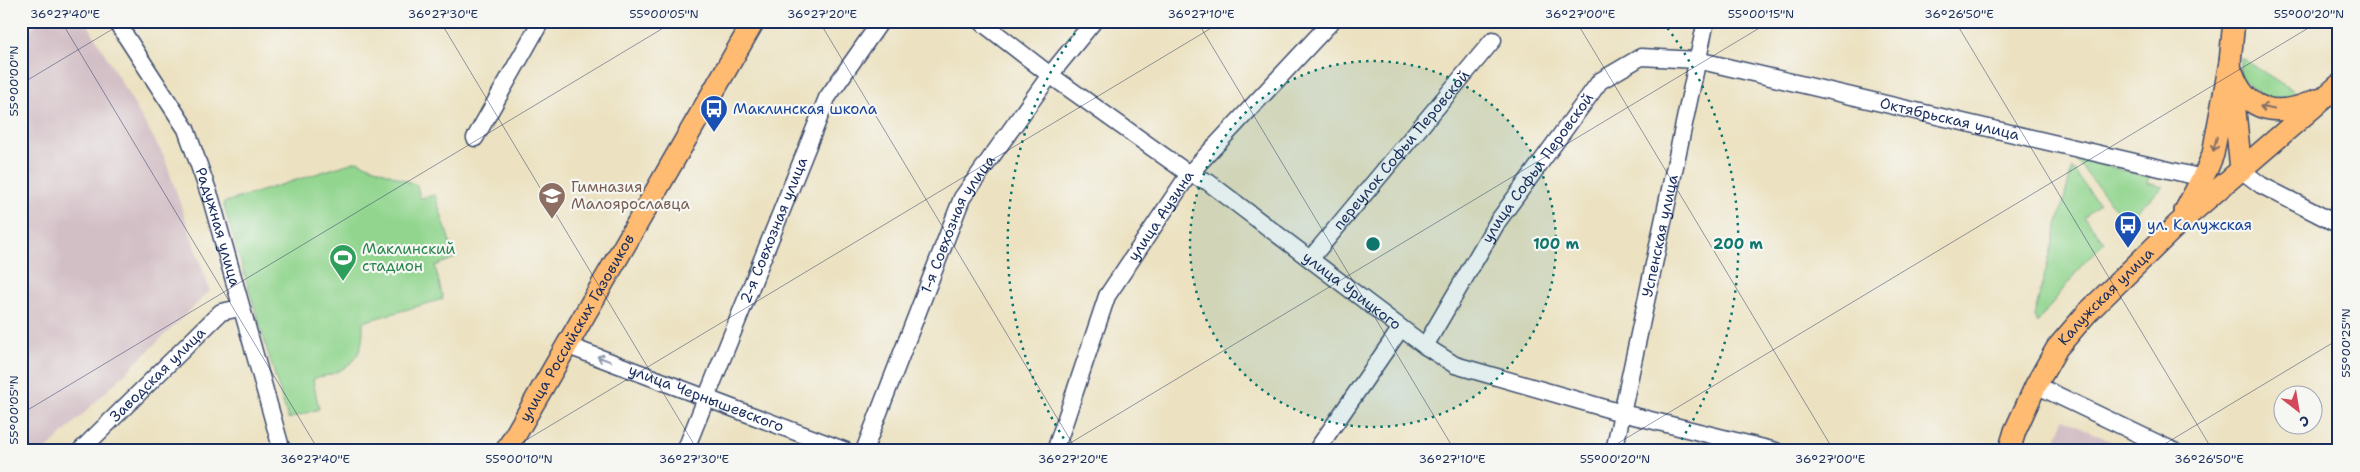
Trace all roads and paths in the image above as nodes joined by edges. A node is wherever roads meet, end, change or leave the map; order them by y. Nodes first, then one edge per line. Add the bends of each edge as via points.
1 (116, 21) edge
2 (541, 21) edge
3 (754, 21) edge
4 (881, 21) edge
5 (980, 21) edge
6 (1094, 21) edge
7 (1332, 21) edge
8 (1706, 21) edge
9 (2234, 21) edge
10 (1493, 40) dead end
11 (1697, 60) junction
12 (2230, 62) junction
13 (1050, 75) junction
14 (2334, 89) edge
15 (475, 138) dead end
16 (2240, 170) junction
17 (1189, 174) junction
18 (2203, 178) junction
19 (2177, 225) junction
20 (2339, 225) edge
21 (1311, 258) junction
22 (240, 308) junction
23 (1401, 328) junction
24 (566, 345) junction
25 (1425, 346) junction
26 (2036, 385) junction
27 (706, 399) junction
28 (1622, 413) junction
29 (80, 451) edge
30 (282, 451) edge
31 (506, 451) edge
32 (685, 451) edge
33 (846, 451) edge
34 (864, 451) edge
35 (1055, 451) edge
36 (1316, 451) edge
37 (1614, 451) edge
38 (1776, 451) edge
39 (2009, 451) edge
40 (2174, 451) edge

1 - 22 street, Радужная улица via 186,129 211,199
2 - 15 street
3 - 24 main road, улица Российских Газовиков
4 - 27 street, 2-я Совхозная улица via 827,98
5 - 13 street, улица Урицкого
6 - 13 street, 1-я Совхозная улица
7 - 17 street, улица Аузина
8 - 11 street, Успенская улица
9 - 12 main road
10 - 21 street, переулок Софьи Перовской
11 - 18 street, Октябрьская улица
11 - 25 street, улица Софьи Перовской via 1641,57 1600,81 1498,221
11 - 28 street, Успенская улица
14 -> 12 main road via 2295,108 2259,107 2250,102 2238,87
12 - 16 main road
12 -> 18 main road via 2216,143
13 - 17 street, улица Урицкого
13 - 34 street, 1-я Совхозная улица via 962,198
14 - 16 main road, Калужская улица
16 - 19 main road, Калужская улица
16 - 20 street via 2261,185
17 - 21 street, улица Урицкого via 1208,182
17 - 35 street, улица Аузина via 1107,296
18 - 19 main road
19 - 26 main road, Калужская улица via 2087,313 2057,348
21 - 23 street, улица Урицкого
22 - 29 street, Заводская улица via 221,312
22 - 30 street, Радужная улица
23 - 25 street, улица Урицкого
23 - 36 street
27 -> 24 street, улица Чернышевского
24 - 31 main road, улица Российских Газовиков
25 - 28 street, улица Урицкого via 1455,365
26 - 39 main road, Калужская улица
26 - 40 street
27 - 32 street, 2-я Совхозная улица
27 - 33 street, улица Чернышевского
28 - 37 street, Успенская улица
28 - 38 street, улица Урицкого

